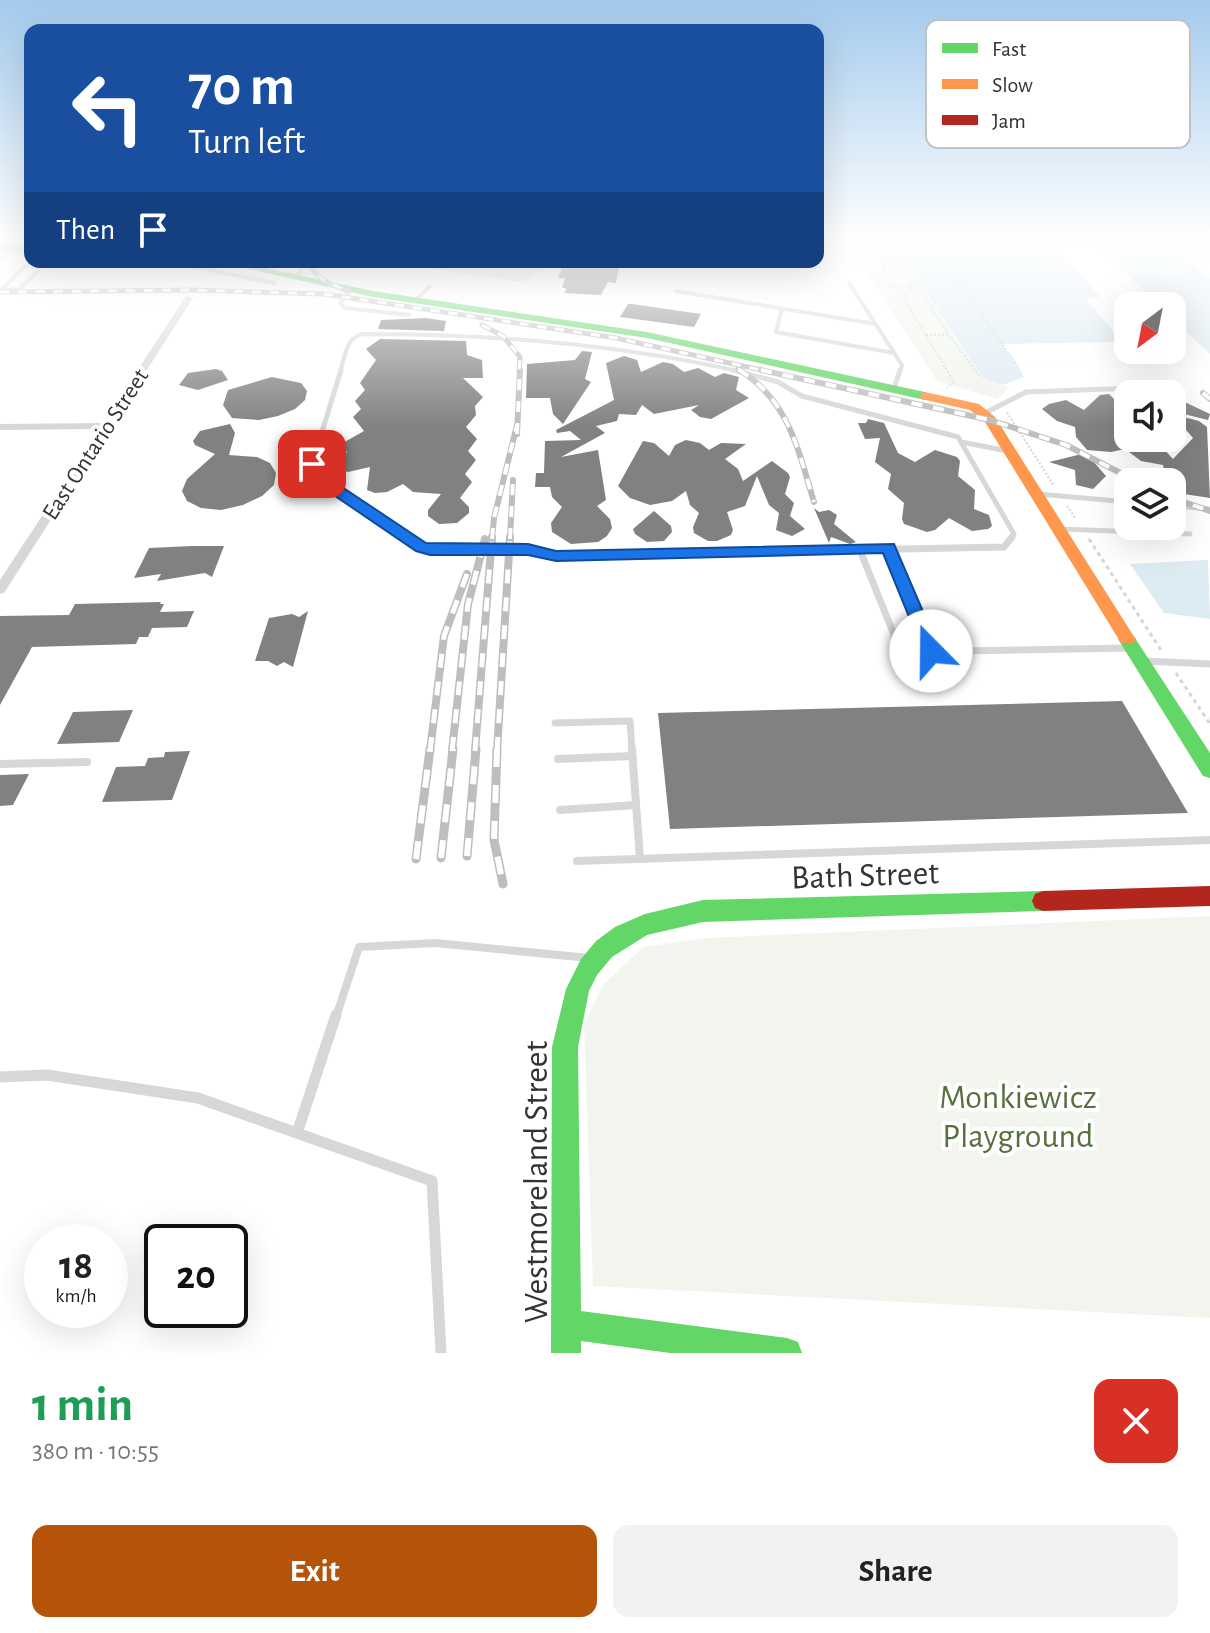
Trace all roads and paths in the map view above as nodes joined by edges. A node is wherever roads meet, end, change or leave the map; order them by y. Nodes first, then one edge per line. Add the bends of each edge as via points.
1 (187, 301) edge
2 (390, 301) edge
3 (418, 301) edge
4 (736, 301) edge
5 (861, 301) edge
6 (906, 301) edge
7 (926, 301) edge
8 (972, 301) edge
9 (412, 308) junction
10 (782, 309) junction
11 (875, 324) junction
12 (926, 335) junction
13 (944, 335) junction
14 (949, 335) junction
15 (937, 341) dead end
16 (894, 353) junction
17 (1017, 365) dead end
18 (981, 378) dead end
19 (894, 388) junction
20 (947, 388) dead end
21 (1114, 389) edge
22 (979, 410) junction
23 (1005, 410) dead end
24 (107, 426) junction
25 (0, 427) edge
26 (961, 442) junction
27 (1010, 452) junction
28 (1046, 490) junction
29 (1114, 500) edge
30 (1186, 507) edge
31 (1069, 509) dead end
32 (1210, 509) edge
33 (1077, 521) dead end
34 (1059, 529) junction
35 (1190, 534) dead end
36 (1087, 537) dead end
37 (859, 548) junction
38 (889, 548) junction
39 (0, 590) edge
40 (1147, 628) dead end
41 (931, 651) junction
42 (1138, 655) junction
43 (1210, 664) edge
44 (1193, 699) dead end
45 (555, 723) dead end
46 (1210, 724) edge
47 (632, 756) junction
48 (558, 759) dead end
49 (87, 762) dead end
50 (0, 764) edge
51 (1210, 770) edge
52 (636, 805) junction
53 (560, 810) dead end
54 (1210, 840) edge
55 (640, 859) junction
56 (577, 861) dead end
57 (1210, 896) edge
58 (595, 958) junction
59 (569, 1012) joint
60 (0, 1077) edge
61 (297, 1133) junction
62 (566, 1324) junction
63 (441, 1353) edge
64 (566, 1353) edge
65 (787, 1353) edge

1 - 24 street, East Ontario Street
2 - 9 main road
3 - 9 lane
4 - 10 lane
5 - 11 lane
6 - 12 path
7 - 14 path
8 - 17 path
9 - 19 main road via 647,335
10 - 11 lane
10 - 16 lane via 776,332
11 - 16 lane
12 - 13 path
12 - 20 path via 954,382
13 - 14 path
13 - 15 path
14 - 18 path
16 - 19 lane via 902,365
19 - 22 main road
21 - 22 lane via 1026,392
22 - 27 main road
23 - 28 path
24 - 25 street
24 - 39 street, East Ontario Street
26 - 27 lane
26 - 37 lane via 727,369 496,335 364,334 349,342 312,464 321,480 421,548 528,550 556,556
26 - 38 lane via 1014,534 1004,547
27 - 28 main road
28 - 29 lane
28 - 34 main road
30 - 32 lane
31 - 33 path
34 - 35 lane
34 - 42 main road
36 - 40 path
37 - 38 lane
37 - 41 lane via 901,652
38 - 41 lane
41 - 42 lane
42 - 43 lane
42 - 51 main road
44 - 46 path
45 - 47 lane via 630,721
47 - 48 lane
47 - 52 lane
49 - 50 lane
52 - 53 lane
52 - 55 lane
54 - 55 lane
55 - 56 lane
57 - 58 main road, Bath Street via 703,911 641,924
58 - 59 main road, Bath Street
58 - 61 lane via 435,943 359,947
59 - 62 main road, Westmoreland Street
60 - 61 lane via 47,1075 198,1098
61 - 63 lane via 432,1181
62 - 64 main road, Westmoreland Street
62 - 65 main road

